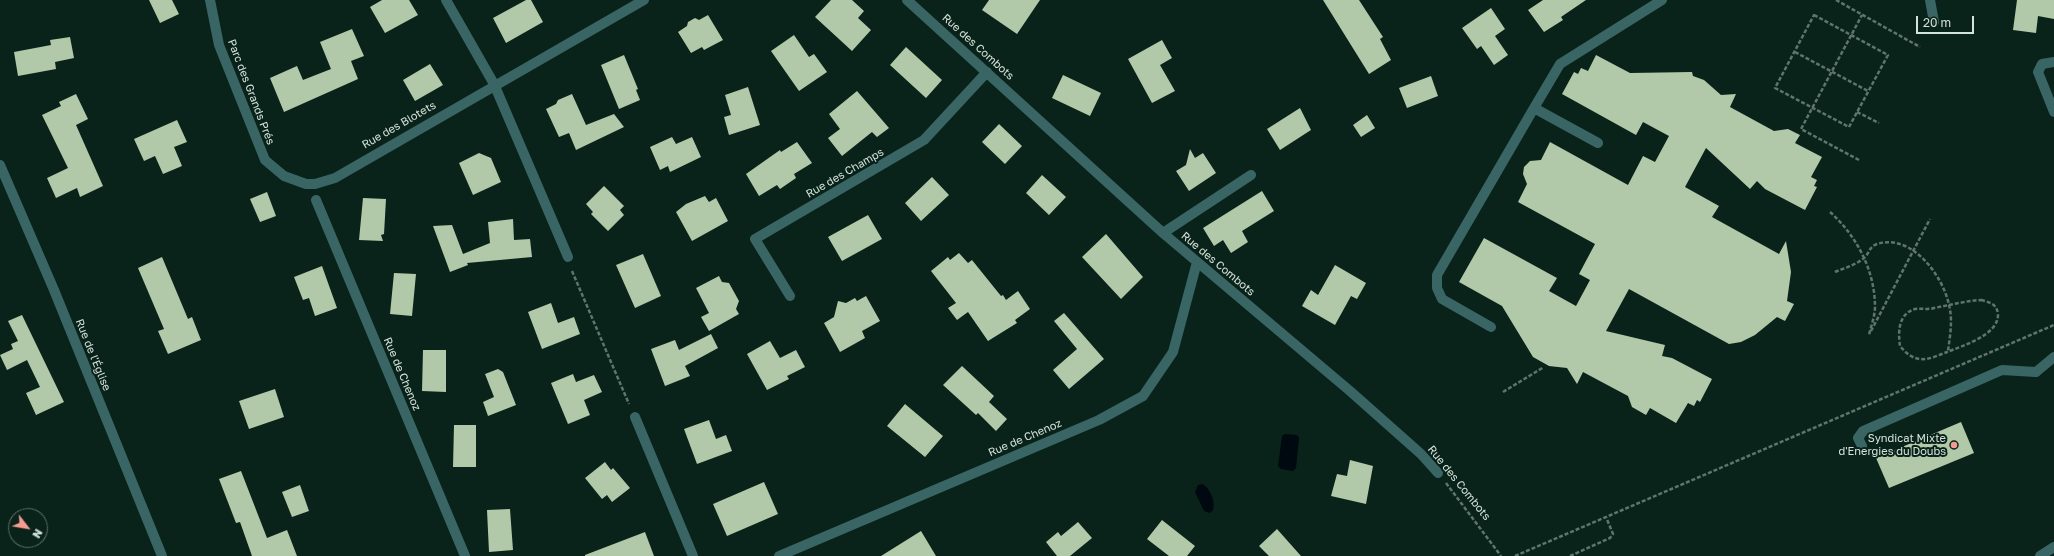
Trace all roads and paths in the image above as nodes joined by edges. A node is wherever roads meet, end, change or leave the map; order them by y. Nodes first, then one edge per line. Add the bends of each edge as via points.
1 (210, 0) edge
2 (446, 0) edge
3 (644, 0) edge
4 (907, 0) edge
5 (1662, 0) edge
6 (1836, 0) edge
7 (1930, 0) edge
8 (1862, 15) junction
9 (1934, 22) dead end
10 (1851, 35) junction
11 (1920, 47) dead end
12 (1795, 52) junction
13 (2054, 62) edge
14 (1832, 71) junction
15 (987, 72) junction
16 (494, 84) junction
17 (1868, 91) junction
18 (1534, 108) junction
19 (1812, 108) junction
20 (1857, 112) junction
21 (2054, 112) edge
22 (1879, 123) dead end
23 (1598, 143) dead end
24 (1859, 160) dead end
25 (0, 165) edge
26 (1251, 175) dead end
27 (315, 184) joint
28 (316, 200) dead end
29 (1830, 212) dead end
30 (1930, 219) dead end
31 (1163, 233) junction
32 (1912, 250) junction
33 (568, 257) joint
34 (1865, 257) junction
35 (1197, 262) junction
36 (1835, 272) dead end
37 (790, 296) dead end
38 (1949, 305) junction
39 (1491, 326) dead end
40 (2054, 326) edge
41 (1948, 351) junction
42 (2054, 357) edge
43 (1544, 367) dead end
44 (1503, 392) dead end
45 (635, 417) joint
46 (1862, 446) dead end
47 (1438, 473) joint
48 (1606, 517) junction
49 (2054, 547) edge
50 (162, 556) edge
51 (465, 556) edge
52 (693, 556) edge
53 (779, 556) edge
54 (1502, 556) edge
55 (1515, 556) edge
56 (1570, 556) edge
57 (2040, 556) edge

1 - 27 street, Parc des Grands Prés via 219,45 264,160 284,176 306,184
2 - 16 street
3 - 16 street, Rue des Blotets
4 - 15 street, Rue des Combots
5 - 18 street via 1560,64
6 - 8 path
7 - 9 street
8 - 10 path
8 - 11 path
10 - 12 path via 1814,15
10 - 14 path
10 - 17 path via 1888,55
12 - 14 path
12 - 19 path via 1775,88
13 - 21 street via 2042,64 2038,72
14 - 17 path
14 - 19 path
15 - 31 street, Rue des Combots
15 - 37 street, Rue des Champs via 924,140 755,239
16 - 27 street, Rue des Blotets via 334,178
16 - 33 street
17 - 20 path
18 - 23 street
18 - 39 street via 1437,275 1437,288 1442,299
19 - 20 path via 1849,128
19 - 24 path via 1800,129
20 - 22 path
25 - 50 street, Rue de l'Église via 54,290
26 - 31 street
28 - 51 street, Rue de Chenoz
29 - 34 path via 1849,231
30 - 32 path
31 - 35 street, Rue des Combots
32 - 34 path via 1899,244 1878,244 1871,247
32 - 34 path via 1869,335 1875,308
32 - 38 path via 1930,265 1941,282
33 - 45 path
34 - 36 path
35 - 47 street, Rue des Combots via 1350,391 1421,454
35 - 53 street, Rue de Chenoz via 1173,352 1143,396 1099,420
38 - 41 path via 1951,322
38 - 41 path via 1981,300 1992,303 1998,310 1998,320 1975,341
38 - 41 path via 1916,309 1906,314 1900,323 1898,335 1900,346 1909,355 1920,359
40 - 48 path
42 - 46 street via 2036,372 2002,370 1863,431 1858,438
43 - 44 path
45 - 52 street
47 - 54 path, Rue des Combots
48 - 55 path
48 - 56 path via 1613,534 1610,538
49 - 57 street

